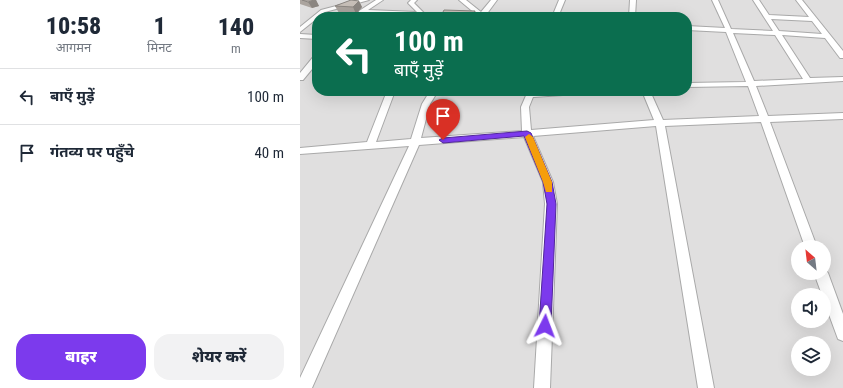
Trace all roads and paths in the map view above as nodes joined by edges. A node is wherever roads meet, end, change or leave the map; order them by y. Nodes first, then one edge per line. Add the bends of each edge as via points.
1 (366, 0) edge
2 (380, 0) edge
3 (414, 0) edge
4 (462, 0) edge
5 (494, 0) edge
6 (562, 0) edge
7 (633, 0) edge
8 (715, 0) edge
9 (756, 0) edge
10 (799, 0) edge
11 (321, 12) edge
12 (361, 12) edge
13 (418, 12) edge
14 (476, 12) edge
15 (486, 12) edge
16 (557, 12) edge
17 (632, 12) edge
18 (768, 17) junction
19 (813, 19) junction
20 (312, 20) edge
21 (692, 28) edge
22 (300, 30) edge
23 (730, 30) junction
24 (776, 33) junction
25 (300, 36) edge
26 (826, 36) junction
27 (312, 37) edge
28 (843, 56) edge
29 (312, 64) edge
30 (300, 78) edge
31 (843, 79) edge
32 (808, 81) junction
33 (751, 84) junction
34 (692, 85) edge
35 (389, 96) edge
36 (431, 96) edge
37 (530, 96) edge
38 (648, 96) edge
39 (843, 116) edge
40 (764, 118) junction
41 (660, 123) junction
42 (527, 133) junction
43 (415, 142) junction
44 (370, 146) junction
45 (300, 151) edge
46 (808, 240) edge
47 (824, 280) edge
48 (843, 334) edge
49 (304, 388) edge
50 (542, 388) edge
51 (706, 388) edge

1 - 11 street
2 - 12 street
3 - 13 street via 411,3
4 - 14 street
5 - 15 street
6 - 16 street
7 - 17 street
8 - 23 street
9 - 18 street
10 - 19 street
18 - 19 street
18 - 24 street
19 - 26 street
20 - 22 street
21 - 23 street
23 - 24 street
23 - 33 street
24 - 26 street
24 - 32 street
25 - 27 street
26 - 28 street
29 - 30 street
31 - 32 street
32 - 33 street
33 - 34 street
33 - 40 street
35 - 44 street
36 - 43 street via 426,104
37 - 42 street via 525,107
38 - 41 street
39 - 40 street
40 - 41 street
40 - 46 street
41 - 42 street
41 - 51 street
42 - 43 street
42 - 50 street via 548,182 551,204
43 - 44 street
43 - 49 street
44 - 45 street
47 - 48 street

